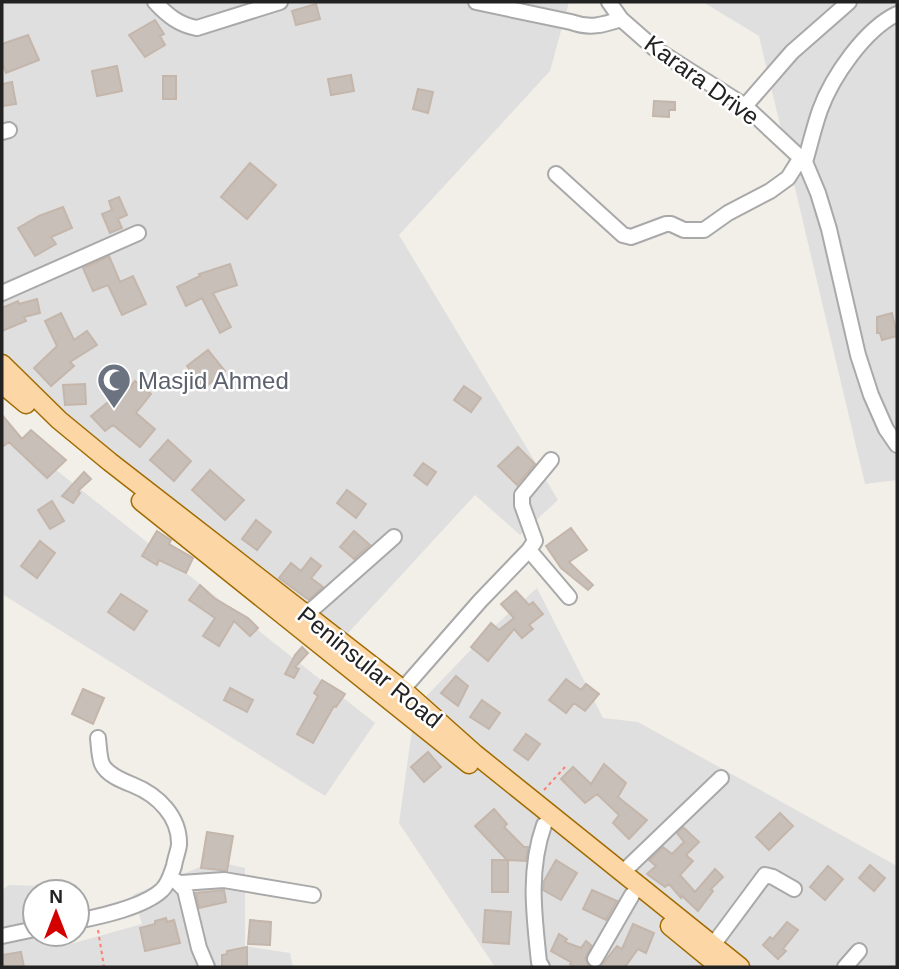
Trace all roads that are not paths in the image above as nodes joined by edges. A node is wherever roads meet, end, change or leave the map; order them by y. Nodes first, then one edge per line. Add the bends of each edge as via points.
1 (155, 2) edge
2 (280, 2) edge
3 (476, 2) edge
4 (609, 2) edge
5 (849, 2) edge
6 (890, 2) edge
7 (897, 6) edge
8 (897, 14) edge
9 (621, 19) junction
10 (745, 106) junction
11 (803, 160) junction
12 (556, 174) dead end
13 (138, 233) dead end
14 (2, 293) edge
15 (4, 377) edge
16 (897, 446) edge
17 (551, 460) dead end
18 (394, 537) dead end
19 (529, 550) junction
20 (569, 597) dead end
21 (307, 614) junction
22 (398, 695) junction
23 (98, 738) dead end
24 (721, 778) dead end
25 (544, 825) junction
26 (622, 873) junction
27 (176, 880) junction
28 (794, 889) dead end
29 (313, 895) dead end
30 (632, 895) junction
31 (91, 918) edge
32 (21, 932) edge
33 (2, 936) edge
34 (713, 945) junction
35 (859, 951) dead end
36 (595, 959) dead end
37 (207, 967) edge
38 (542, 967) edge
39 (720, 967) edge
40 (740, 967) edge
41 (845, 967) edge

1 - 2 street via 168,16 197,28
3 - 9 street via 583,26 599,27
4 - 9 street, Karara Drive
5 - 10 street via 792,52
6 - 7 street
8 - 11 street via 869,35 833,84
9 - 10 street, Karara Drive via 654,48
10 - 11 street, Karara Drive
11 - 12 street via 770,191 704,230 684,230 671,223 631,237 623,236
11 - 16 street via 829,229 870,395
13 - 14 street
15 - 21 main road, Peninsular Road
15 - 22 main road, Peninsular Road via 100,468
17 - 19 street via 522,495 535,541
18 - 21 street
19 - 20 street
19 - 22 street
21 - 22 main road, Peninsular Road
22 - 25 main road, Peninsular Road
22 - 26 main road, Peninsular Road
23 - 27 street via 106,770 139,787 175,820 179,845
24 - 26 street
25 - 30 main road, Peninsular Road
25 - 38 street via 536,848 532,891
26 - 34 main road, Peninsular Road
27 - 29 street via 224,880
27 - 31 street via 148,900
27 - 37 street via 185,890
28 - 34 street via 765,876
30 - 36 street
30 - 39 main road, Peninsular Road
32 - 33 street
34 - 40 main road, Peninsular Road
35 - 41 street

